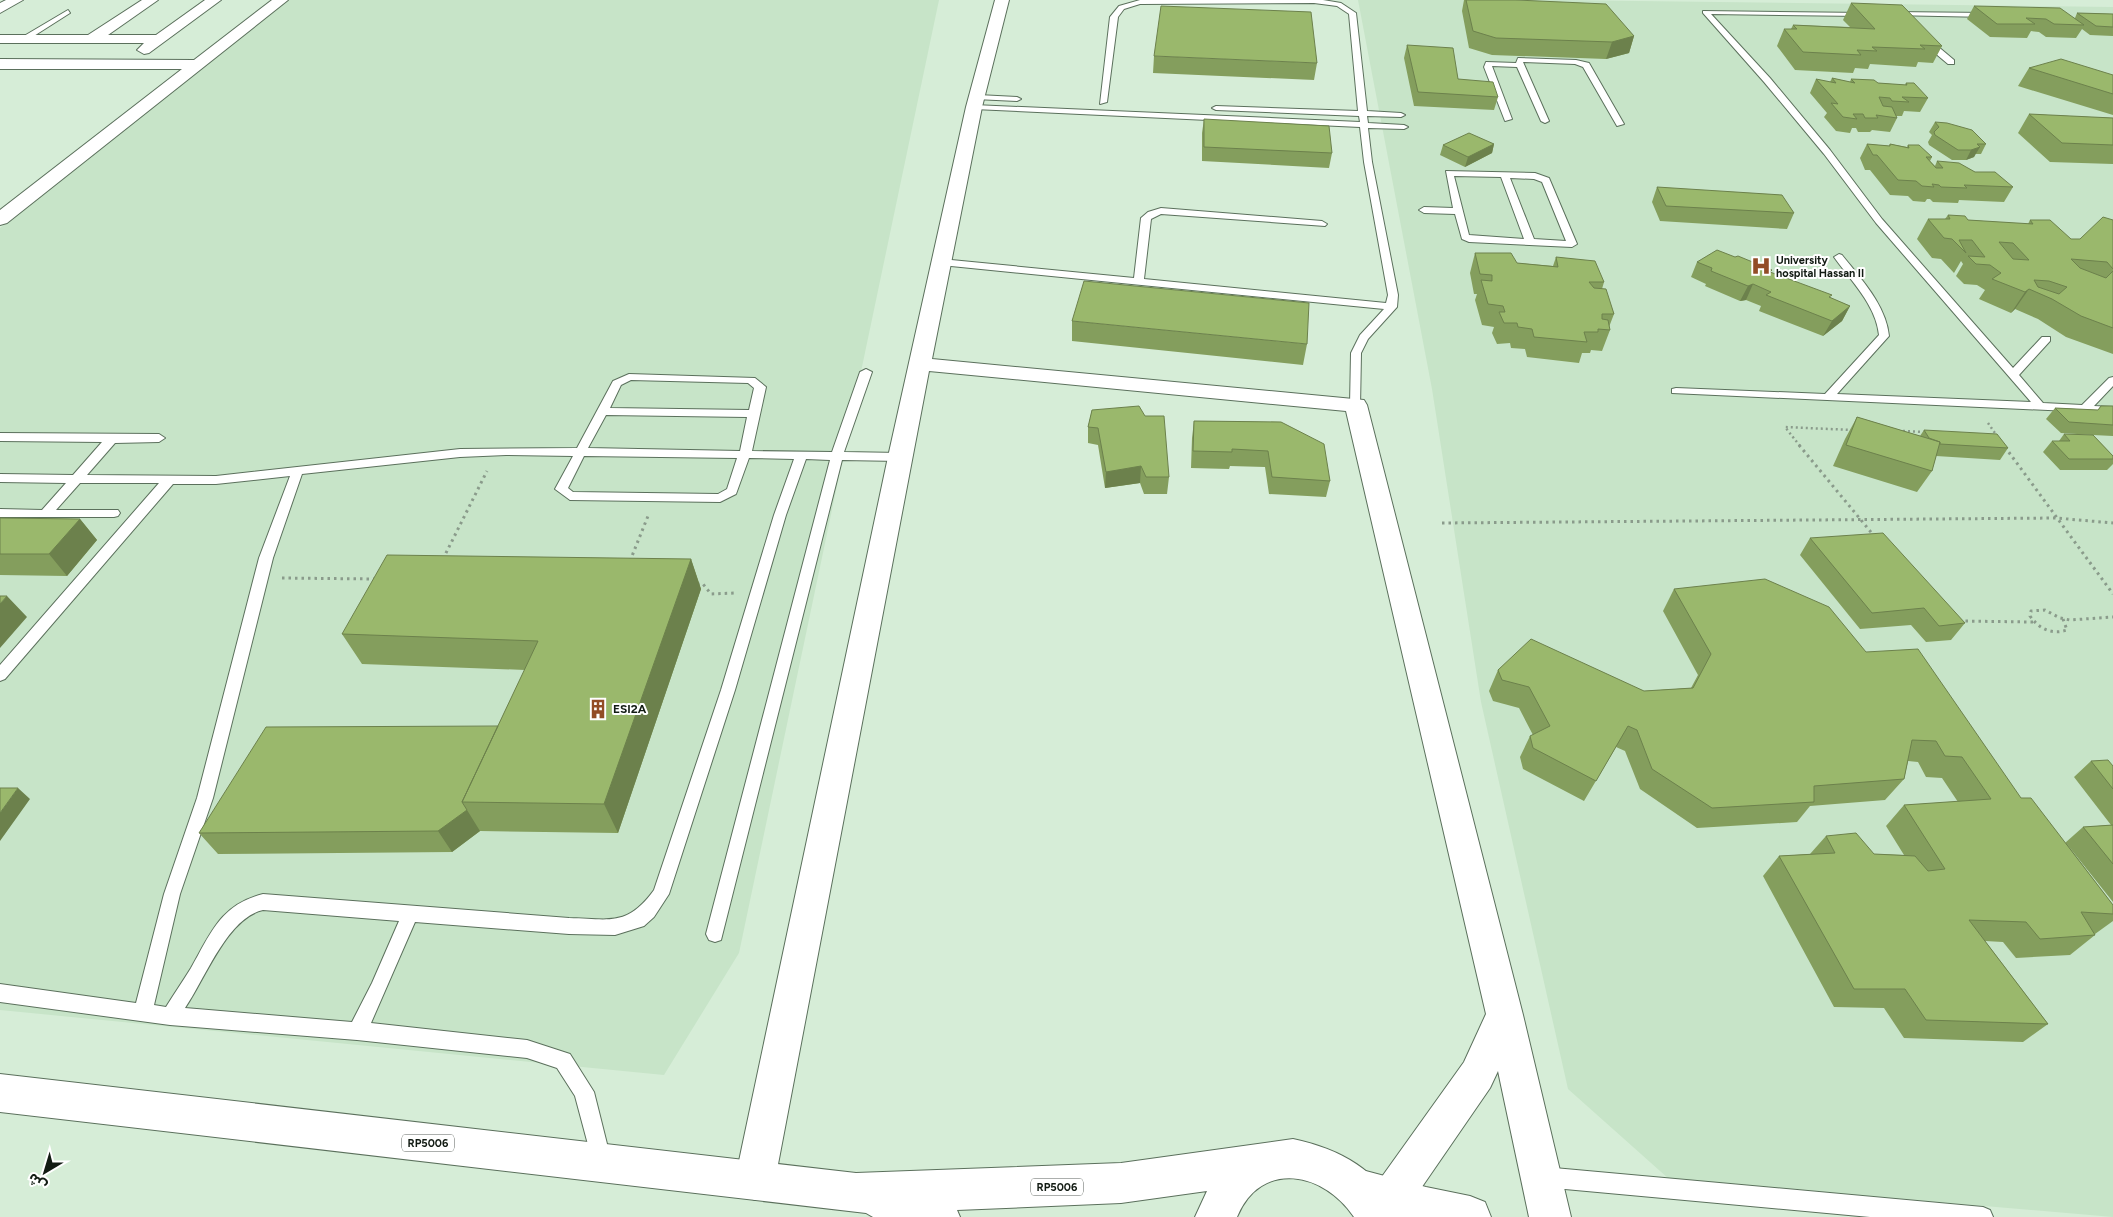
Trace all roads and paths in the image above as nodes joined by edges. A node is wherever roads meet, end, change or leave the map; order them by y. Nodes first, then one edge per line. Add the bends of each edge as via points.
1 (16, 0) edge
2 (126, 0) edge
3 (151, 0) edge
4 (214, 0) edge
5 (281, 0) edge
6 (1002, 0) edge
7 (0, 9) edge
8 (68, 12) dead end
9 (1994, 15) edge
10 (1916, 32) edge
11 (0, 39) edge
12 (23, 39) junction
13 (91, 39) junction
14 (159, 39) junction
15 (1951, 62) dead end
16 (0, 64) edge
17 (125, 65) junction
18 (196, 65) junction
19 (1520, 65) junction
20 (1026, 99) dead end
21 (976, 102) junction
22 (1104, 102) dead end
23 (1204, 107) dead end
24 (1363, 115) junction
25 (1401, 116) dead end
26 (1508, 119) dead end
27 (1545, 121) dead end
28 (1620, 124) dead end
29 (1364, 125) junction
30 (1404, 127) dead end
31 (1504, 174) junction
32 (1424, 210) dead end
33 (1458, 211) junction
34 (0, 218) edge
35 (1322, 224) dead end
36 (1530, 242) junction
37 (1839, 257) dead end
38 (941, 262) junction
39 (1139, 281) junction
40 (1392, 307) junction
41 (2046, 339) dead end
42 (920, 364) junction
43 (866, 372) dead end
44 (2014, 374) junction
45 (2113, 380) edge
46 (1676, 391) dead end
47 (1827, 398) junction
48 (1356, 404) junction
49 (1974, 404) junction
50 (2040, 406) junction
51 (2086, 407) junction
52 (2113, 410) edge
53 (602, 411) junction
54 (754, 414) junction
55 (1862, 430) edge
56 (1900, 431) edge
57 (1929, 432) edge
58 (1987, 434) edge
59 (1996, 435) junction
60 (0, 437) edge
61 (159, 438) dead end
62 (112, 439) junction
63 (496, 451) junction
64 (582, 452) junction
65 (745, 454) junction
66 (802, 455) junction
67 (837, 455) junction
68 (900, 458) junction
69 (297, 472) junction
70 (0, 478) edge
71 (76, 479) junction
72 (168, 481) junction
73 (656, 497) junction
74 (0, 513) edge
75 (114, 513) dead end
76 (45, 514) junction
77 (2056, 518) junction
78 (1862, 521) junction
79 (1442, 523) dead end
80 (2113, 523) edge
81 (1881, 544) edge
82 (442, 562) edge
83 (629, 566) edge
84 (261, 578) junction
85 (385, 580) edge
86 (694, 584) dead end
87 (758, 593) junction
88 (2113, 594) edge
89 (2113, 617) edge
90 (2063, 619) junction
91 (1955, 621) edge
92 (2034, 622) junction
93 (0, 675) edge
94 (410, 914) junction
95 (716, 934) dead end
96 (0, 993) edge
97 (143, 1013) junction
98 (1505, 1015) junction
99 (170, 1016) junction
100 (357, 1031) junction
101 (0, 1093) edge
102 (602, 1163) junction
103 (1257, 1164) junction
104 (1541, 1177) junction
105 (755, 1180) junction
106 (856, 1193) junction
107 (1377, 1202) edge
108 (939, 1217) edge
109 (1216, 1217) edge
110 (1470, 1217) edge
111 (1550, 1217) edge
112 (1983, 1217) edge

1 - 7 main road
2 - 3 main road
3 - 13 main road
4 - 14 main road
5 - 18 main road
6 - 21 main road
8 - 12 lane
9 - 44 lane via 1899,17 1881,14 1705,12 1827,152 1879,221
10 - 15 lane
11 - 12 main road
12 - 13 main road
13 - 14 main road
14 - 17 main road
16 - 17 main road
17 - 18 main road
18 - 34 main road
19 - 26 lane via 1489,64 1488,67
19 - 27 lane
19 - 28 lane via 1521,60 1586,65
20 - 21 lane
21 - 29 lane
21 - 38 main road
22 - 24 lane via 1114,17 1122,7 1140,2 1326,1 1343,5 1352,13
23 - 24 lane
24 - 25 lane
24 - 29 lane
29 - 30 lane
29 - 40 lane via 1368,162 1393,283
31 - 33 lane via 1450,173
31 - 36 lane
31 - 36 lane via 1546,180 1573,242
32 - 33 lane
33 - 36 lane via 1465,237 1469,239
35 - 39 lane via 1161,211 1151,214 1146,218
37 - 47 lane via 1885,326 1884,336
38 - 39 lane
38 - 42 main road
39 - 40 lane
40 - 48 lane via 1365,334 1356,354
41 - 44 lane
42 - 48 main road
42 - 68 main road
43 - 67 lane
44 - 50 lane
45 - 51 lane
46 - 47 lane
47 - 49 lane
48 - 98 main road
49 - 50 lane
49 - 59 path
50 - 51 lane
51 - 52 lane
53 - 54 lane
53 - 54 lane via 616,383 629,376 751,380 760,388
53 - 64 lane
54 - 65 lane
55 - 78 path via 1785,427
56 - 57 path
58 - 59 path
59 - 77 path
60 - 62 lane
61 - 62 lane
62 - 71 lane
63 - 64 lane
63 - 69 lane
63 - 82 path
64 - 65 lane
64 - 73 lane via 561,489 570,496
65 - 66 lane
65 - 73 lane via 732,491 720,498
66 - 67 lane
66 - 87 lane via 780,515
67 - 68 lane
67 - 95 lane
68 - 105 main road
69 - 72 lane
69 - 84 lane
70 - 71 lane
71 - 72 lane
71 - 76 lane
72 - 93 lane
73 - 83 path
74 - 76 lane
75 - 76 lane
77 - 78 path
77 - 80 path
77 - 88 path
78 - 79 path
78 - 81 path
84 - 85 path
84 - 97 lane via 205,798 172,894
86 - 87 path via 703,584 711,594
87 - 94 lane via 661,894 648,912 629,925 615,927
89 - 90 path
90 - 92 path via 2056,613 2037,609 2031,611
90 - 92 path via 2067,630 2061,632 2042,628
91 - 92 path
94 - 99 lane via 263,902 248,907 234,916 222,930
94 - 100 lane
96 - 97 lane
97 - 99 lane
98 - 104 main road
98 - 107 main road via 1477,1075
99 - 100 lane
100 - 102 lane via 527,1049 563,1061 584,1092
101 - 102 main road, RP5006
102 - 105 main road, RP5006
103 - 106 main road, RP5006 via 1121,1183
103 - 107 main road, RP5006 via 1283,1158 1311,1160 1338,1171
103 - 109 main road, RP5006 via 1235,1180 1219,1203
104 - 111 main road
104 - 112 lane
105 - 106 main road, RP5006
106 - 108 main road, RP5006
107 - 110 main road, RP5006

